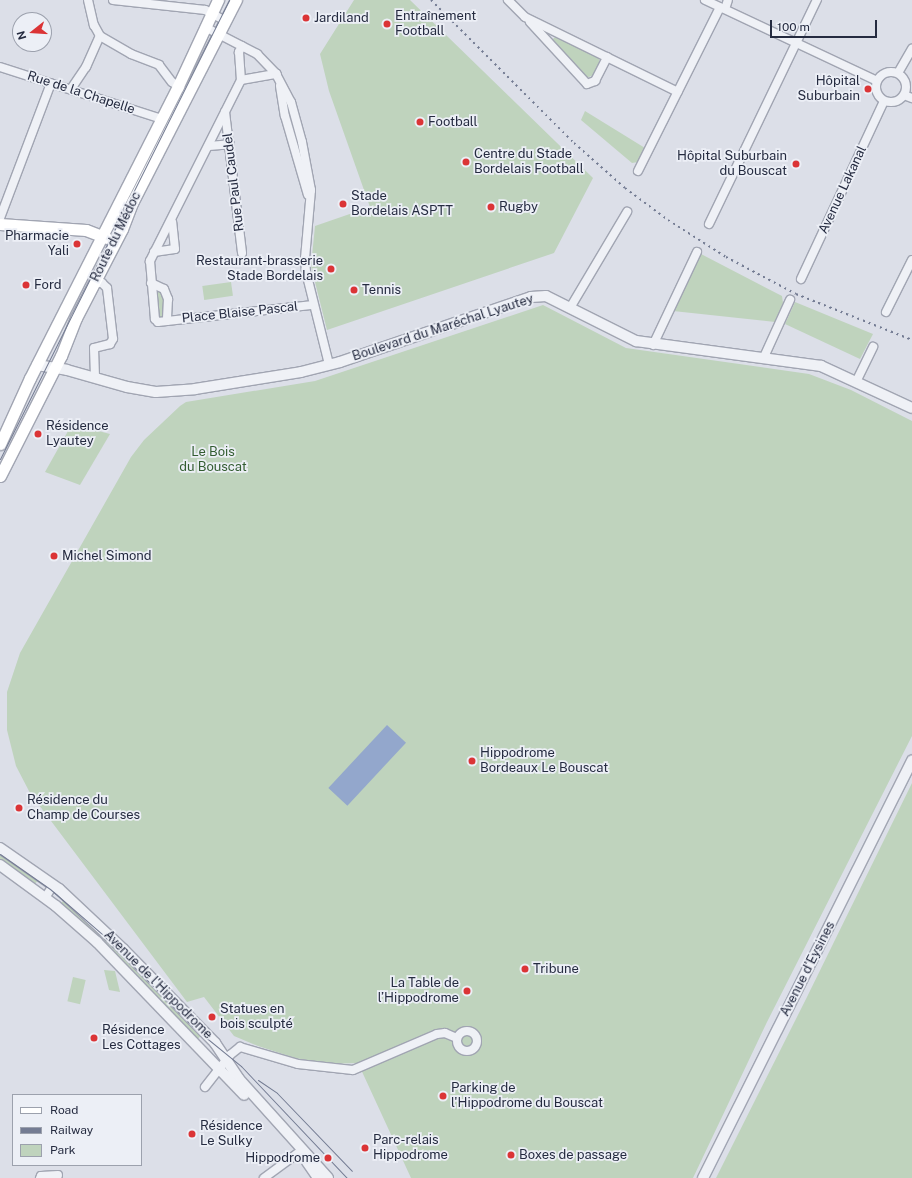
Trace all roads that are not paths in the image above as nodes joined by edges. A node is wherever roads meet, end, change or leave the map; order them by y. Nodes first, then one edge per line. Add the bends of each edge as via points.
1 (88, 0) edge
2 (113, 0) edge
3 (218, 0) edge
4 (236, 0) edge
5 (508, 0) edge
6 (705, 0) edge
7 (728, 0) edge
8 (817, 0) edge
9 (722, 8) junction
10 (211, 13) junction
11 (525, 17) junction
12 (226, 21) junction
13 (205, 27) junction
14 (219, 34) junction
15 (100, 36) junction
16 (796, 42) junction
17 (242, 46) junction
18 (912, 49) edge
19 (607, 56) junction
20 (0, 67) edge
21 (898, 73) junction
22 (276, 74) junction
23 (241, 80) junction
24 (877, 81) junction
25 (52, 83) junction
26 (280, 84) junction
27 (178, 86) junction
28 (71, 89) junction
29 (678, 92) junction
30 (908, 96) edge
31 (884, 101) junction
32 (291, 102) junction
33 (283, 106) junction
34 (225, 112) junction
35 (162, 119) junction
36 (230, 144) junction
37 (209, 146) junction
38 (301, 157) junction
39 (638, 171) dead end
40 (627, 212) dead end
41 (0, 218) edge
42 (172, 222) junction
43 (0, 224) edge
44 (709, 224) dead end
45 (101, 235) junction
46 (115, 242) junction
47 (154, 252) junction
48 (697, 252) dead end
49 (242, 253) dead end
50 (912, 260) edge
51 (801, 279) dead end
52 (94, 283) junction
53 (152, 283) junction
54 (790, 300) dead end
55 (313, 305) junction
56 (570, 308) junction
57 (886, 312) dead end
58 (167, 321) junction
59 (653, 345) junction
60 (873, 347) dead end
61 (764, 357) junction
62 (330, 364) junction
63 (36, 365) junction
64 (55, 367) junction
65 (95, 377) junction
66 (857, 380) junction
67 (912, 408) edge
68 (0, 444) edge
69 (0, 476) edge
70 (912, 760) edge
71 (0, 848) edge
72 (0, 866) edge
73 (53, 885) junction
74 (45, 898) junction
75 (457, 1038) dead end
76 (226, 1060) junction
77 (219, 1068) junction
78 (205, 1087) dead end
79 (297, 1142) junction
80 (298, 1152) junction
81 (319, 1173) edge
82 (58, 1175) dead end
83 (40, 1178) edge
84 (264, 1178) edge
85 (328, 1178) edge
86 (703, 1178) edge

1 - 15 street via 94,25
2 - 10 street via 199,9
3 - 10 main road, Route du Médoc
4 - 12 main road, Route du Médoc
5 - 11 street
6 - 9 street
7 - 9 street
8 - 16 street
9 - 16 street
9 - 29 street
10 - 12 street
10 - 13 main road, Route du Médoc
11 - 19 street
11 - 19 street via 587,84 595,81
12 - 14 main road, Route du Médoc
13 - 14 street
13 - 27 main road, Route du Médoc
14 - 17 street
14 - 46 main road, Route du Médoc via 191,85
15 - 27 street via 131,54 159,65
15 - 28 street via 86,67
16 - 24 street
16 - 44 street
17 - 22 street via 257,54
17 - 23 street via 239,52
18 - 21 street
19 - 29 street
20 - 25 street, Rue de la Chapelle
21 - 24 street via 884,74
21 - 30 street via 906,83
22 - 23 street
22 - 26 street
23 - 34 street
24 - 31 street via 876,92
25 - 28 street, Rue de la Chapelle
25 - 41 street
26 - 32 street
26 - 33 street
27 - 35 main road, Route du Médoc
28 - 35 street, Rue de la Chapelle
29 - 39 street
30 - 31 street via 896,102
31 - 51 street, Avenue Lakanal
32 - 33 street
32 - 38 street
33 - 38 street
34 - 36 street, Rue Paul Caudel
34 - 37 street
35 - 45 main road, Route du Médoc
36 - 37 street
36 - 49 street, Rue Paul Caudel
37 - 42 street
38 - 55 street via 311,190 305,258
40 - 56 street
42 - 47 street
42 - 47 street via 175,249
43 - 45 main road via 86,230
45 - 46 main road
45 - 63 main road, Route du Médoc
46 - 52 main road, Route du Médoc
47 - 53 street via 150,261
48 - 59 street
50 - 57 street
52 - 64 main road, Route du Médoc
52 - 65 street via 102,283 107,288 113,339 110,344 94,348
53 - 58 street, Place Blaise Pascal via 164,289 168,299
53 - 58 street, Place Blaise Pascal via 156,321
54 - 61 street
55 - 58 street, Place Blaise Pascal
55 - 62 street
56 - 59 street, Boulevard du Maréchal Lyautey via 636,341
56 - 62 street, Boulevard du Maréchal Lyautey via 546,296 532,296
59 - 61 street, Boulevard du Maréchal Lyautey
60 - 66 street
61 - 66 street, Boulevard du Maréchal Lyautey via 821,366
62 - 65 street, Boulevard du Maréchal Lyautey via 301,372 169,392 127,387
63 - 64 street, Boulevard du Maréchal Lyautey
63 - 68 main road, Route du Médoc
64 - 65 street, Boulevard du Maréchal Lyautey
64 - 69 main road, Route du Médoc
66 - 67 street, Boulevard du Maréchal Lyautey
70 - 86 street, Avenue d'Eysines
71 - 73 street, Avenue de l'Hippodrome
72 - 74 street, Avenue de l'Hippodrome
73 - 74 street
73 - 76 street, Avenue de l'Hippodrome via 114,940 209,1036
74 - 77 street, Avenue de l'Hippodrome via 114,958
75 - 76 street via 445,1032 437,1034 353,1070 318,1068 279,1060 242,1047
76 - 77 street
76 - 79 street, Avenue de l'Hippodrome via 244,1085
77 - 78 street
77 - 80 street, Avenue de l'Hippodrome
79 - 80 street
79 - 81 street, Avenue de l'Hippodrome
80 - 81 street, Avenue de l'Hippodrome
80 - 84 street
81 - 85 street, Avenue de l'Hippodrome
82 - 83 street

